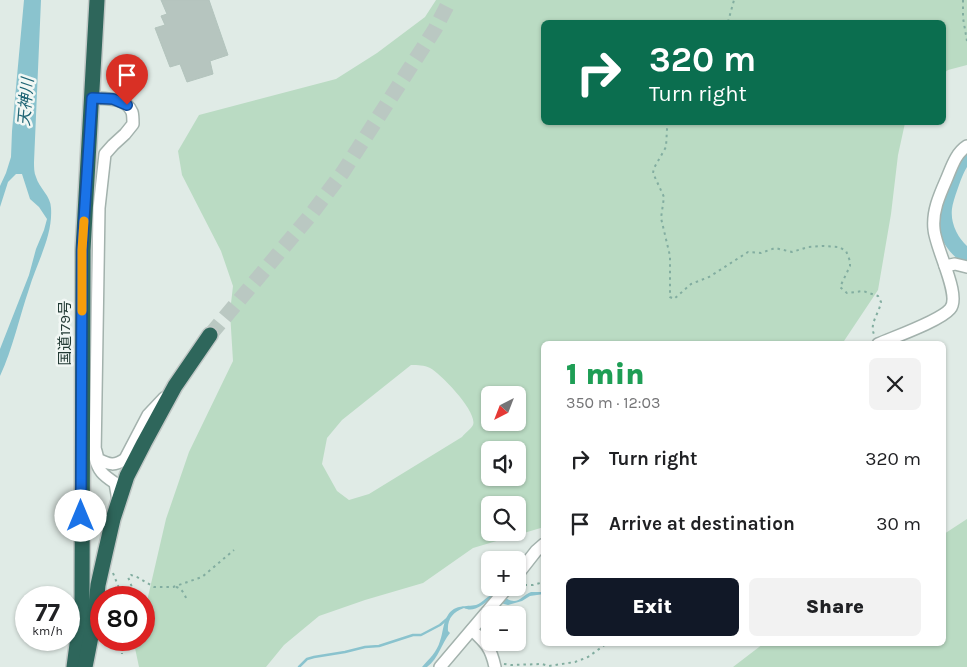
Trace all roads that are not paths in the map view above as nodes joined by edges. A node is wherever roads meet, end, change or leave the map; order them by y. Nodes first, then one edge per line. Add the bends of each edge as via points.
1 (97, 0) edge
2 (92, 98) junction
3 (967, 146) edge
4 (945, 266) junction
5 (967, 267) edge
6 (210, 335) tunnel mouth
7 (884, 341) edge
8 (175, 386) junction
9 (94, 446) junction
10 (118, 500) junction
11 (541, 547) edge
12 (526, 564) edge
13 (500, 596) edge
14 (472, 630) junction
15 (494, 665) edge
16 (74, 667) edge
17 (84, 667) edge
18 (440, 667) edge

1 - 2 highway, 国道179号
2 - 9 street via 113,99 127,105 132,112 133,124 104,154 99,208
2 - 16 highway, 国道179号 via 82,250 82,607
3 - 4 street via 958,153 936,206 935,239
4 - 5 street
4 - 7 street via 954,296 951,309 934,320
6 - 8 highway
8 - 9 street via 148,415 125,459 119,464 98,459
8 - 10 highway via 135,459
9 - 10 street via 97,466 115,483
10 - 17 highway via 98,585
11 - 12 street
13 - 14 street
14 - 15 street via 490,649
14 - 18 street

